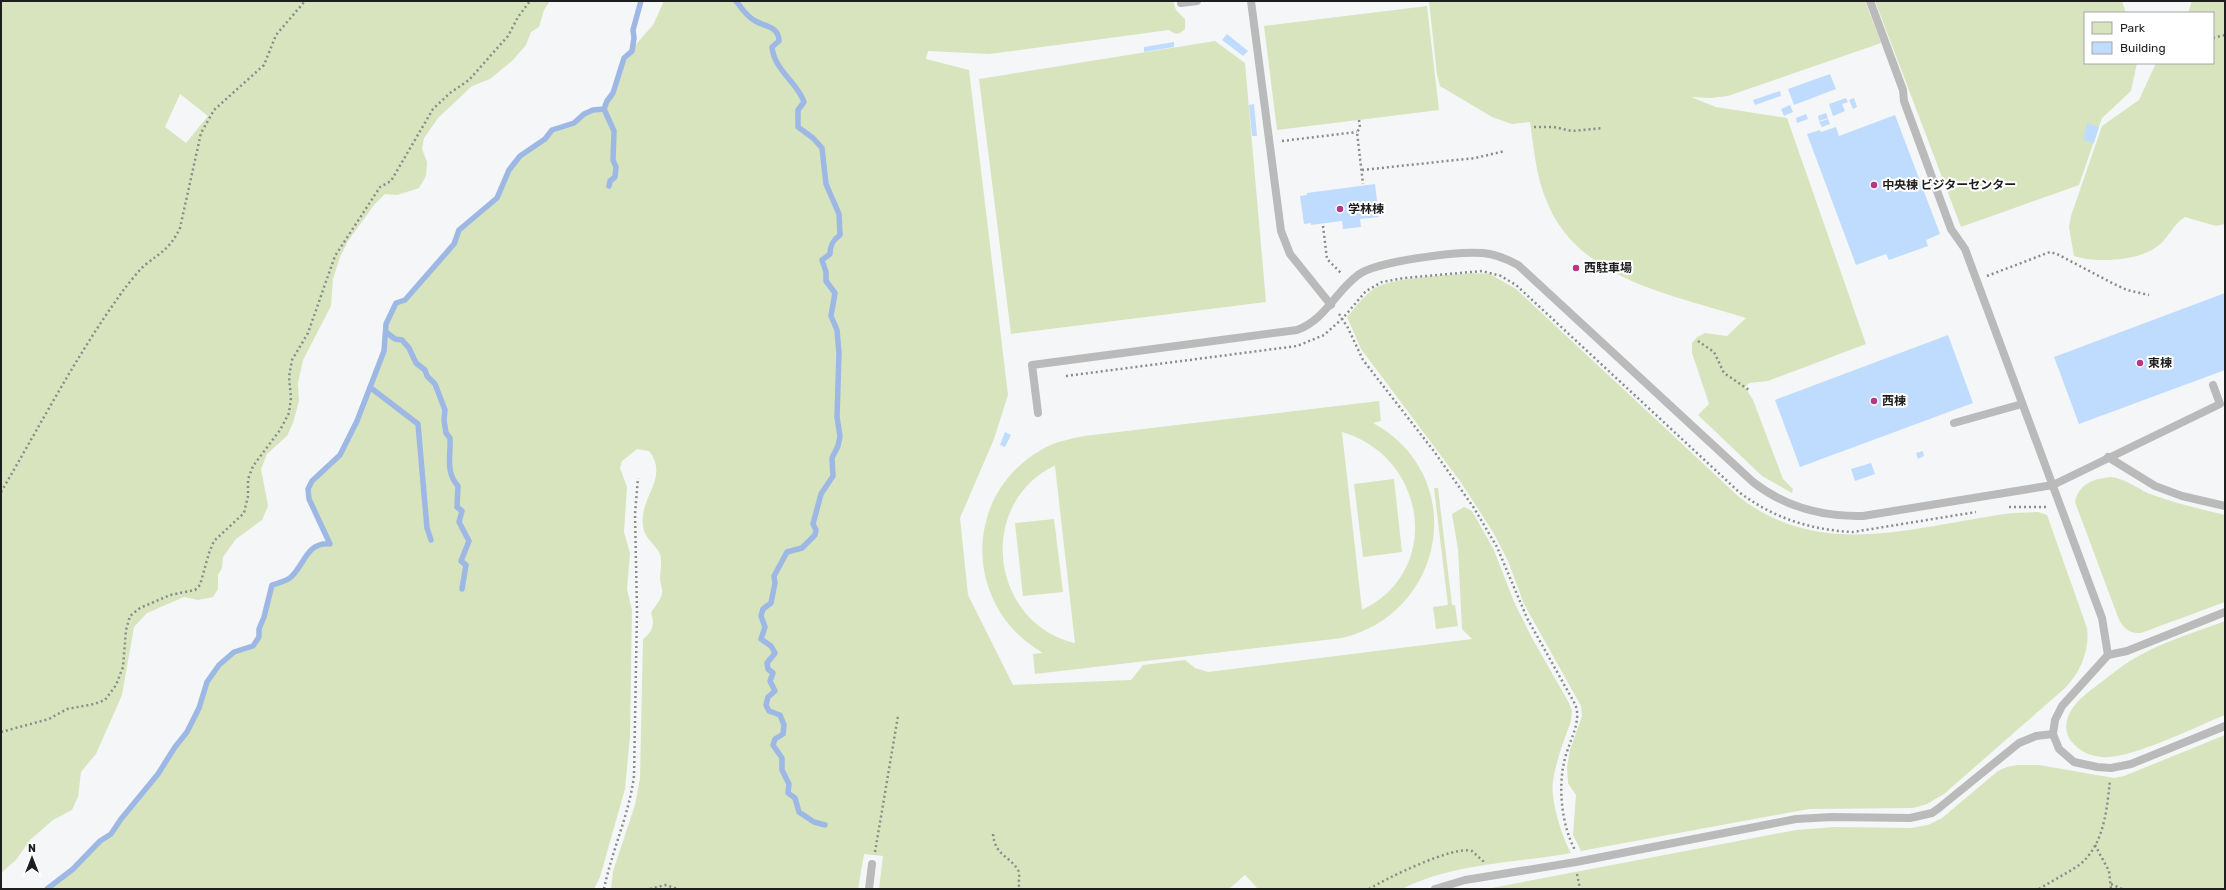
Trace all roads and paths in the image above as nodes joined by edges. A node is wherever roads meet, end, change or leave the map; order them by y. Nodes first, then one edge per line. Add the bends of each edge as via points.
1 (305, 1) edge
2 (530, 1) edge
3 (1197, 1) edge
4 (1251, 1) edge
5 (1870, 1) edge
6 (1181, 3) dead end
7 (2225, 35) edge
8 (2214, 38) edge
9 (1359, 120) dead end
10 (1534, 127) dead end
11 (1603, 128) dead end
12 (1357, 132) junction
13 (1270, 142) junction
14 (1505, 152) dead end
15 (1362, 170) junction
16 (1363, 184) dead end
17 (1324, 226) dead end
18 (1343, 275) dead end
19 (1976, 280) junction
20 (2149, 295) dead end
21 (1331, 305) junction
22 (1343, 318) junction
23 (1698, 341) dead end
24 (1066, 376) dead end
25 (2213, 385) dead end
26 (1749, 390) dead end
27 (2022, 404) junction
28 (1038, 413) dead end
29 (1954, 423) dead end
30 (2108, 457) junction
31 (638, 478) dead end
32 (2053, 485) junction
33 (1, 492) edge
34 (2225, 506) edge
35 (2002, 508) dead end
36 (2061, 508) junction
37 (1979, 512) dead end
38 (2225, 612) edge
39 (2108, 656) junction
40 (898, 716) dead end
41 (2225, 726) edge
42 (1, 732) edge
43 (2053, 734) junction
44 (2111, 768) junction
45 (994, 834) dead end
46 (2095, 845) junction
47 (1576, 862) junction
48 (872, 864) joint
49 (1577, 876) dead end
50 (1487, 877) junction
51 (2111, 884) junction
52 (604, 889) edge
53 (650, 889) edge
54 (678, 889) edge
55 (869, 889) edge
56 (1020, 889) edge
57 (1370, 889) edge
58 (1435, 889) edge
59 (1580, 889) edge
60 (2039, 889) edge
61 (2111, 889) edge
62 (2122, 889) edge

1 - 33 path via 276,36 264,65 214,110 201,133 180,228 175,239 166,250 144,266 125,289 74,367
2 - 42 path via 508,36 469,80 433,109 391,181 380,187 335,256 308,333 292,360 289,413 280,430 253,466 248,478 248,496 244,513 214,542 208,553 200,585 195,590 170,595 140,608 130,616 126,630 123,667 116,686 104,700 67,709 49,719
3 - 6 lane
4 - 13 lane
5 - 19 lane via 1952,229 1965,248
7 - 8 path
9 - 12 path via 1360,128
10 - 11 path via 1554,127 1572,131
12 - 13 path
12 - 15 path
13 - 21 lane via 1280,231 1284,243
14 - 15 path via 1475,158
15 - 16 path
17 - 18 path via 1327,259
19 - 20 path via 2050,252 2127,290
19 - 27 lane
21 - 22 path
21 - 28 lane via 1313,323 1297,330 1032,365
21 - 32 lane via 1357,275 1374,268 1464,254 1483,253 1498,256 1513,262 1528,273 1742,473 1764,491 1792,505 1834,516 1863,516
22 - 24 path via 1324,334 1297,346
22 - 37 path via 1366,291 1382,282 1471,271 1492,273 1516,285 1739,492 1756,505 1780,517 1834,531 1853,532
22 - 47 path via 1363,360 1433,450 1497,547 1527,618 1575,704 1578,716 1564,763 1562,798 1570,841 1576,852
23 - 26 path via 1714,352 1724,373
25 - 30 lane via 2220,404
27 - 29 lane
27 - 32 lane
30 - 32 lane
30 - 34 lane via 2155,486 2182,496
31 - 52 path via 635,514 637,611 634,776 632,796
32 - 36 lane
35 - 36 path
36 - 39 lane via 2102,618
38 - 39 lane
39 - 43 lane via 2062,706 2055,720
40 - 48 path
41 - 44 lane via 2131,764
43 - 44 lane via 2059,749 2074,762
43 - 47 lane via 2036,736 2019,743 1939,808 1922,816 1796,819
44 - 46 path via 2105,816
45 - 56 path via 998,850 1019,872
46 - 51 path via 2109,872
46 - 60 path via 2080,864
47 - 50 lane
48 - 55 lane
49 - 59 path
50 - 57 path via 1483,861 1468,849 1418,865
50 - 58 lane
51 - 61 path
51 - 62 path
53 - 54 path via 665,885

